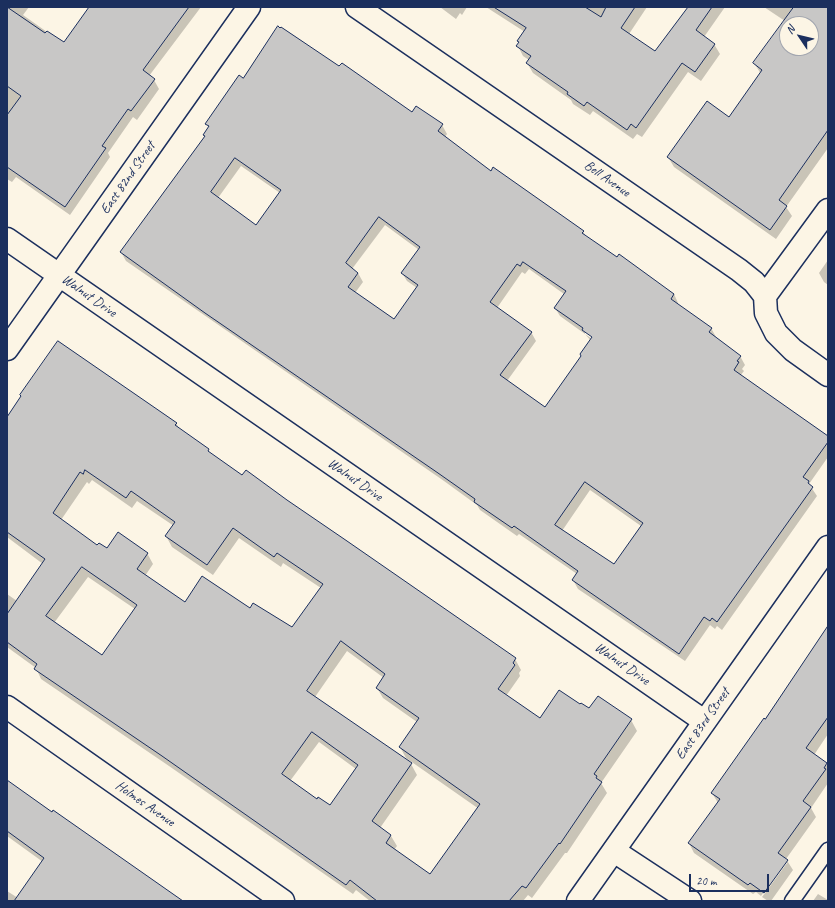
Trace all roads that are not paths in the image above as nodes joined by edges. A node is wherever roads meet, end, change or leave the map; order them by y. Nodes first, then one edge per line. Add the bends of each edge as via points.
1 (249, 7) edge
2 (357, 7) edge
3 (828, 210) edge
4 (7, 239) edge
5 (58, 275) junction
6 (765, 296) junction
7 (7, 349) edge
8 (828, 375) edge
9 (828, 547) edge
10 (7, 708) edge
11 (704, 721) junction
12 (828, 850) edge
13 (614, 851) junction
14 (283, 901) edge
15 (578, 901) edge
16 (690, 901) edge
17 (792, 901) edge

1 - 5 street, East 82nd Street
2 - 6 street, Bell Avenue via 739,270 754,282
3 - 6 street
4 - 5 street, Walnut Drive
5 - 7 street, East 82nd Street
5 - 11 street, Walnut Drive
6 - 8 street via 766,313 776,333 793,350
9 - 11 street, East 83rd Street
10 - 14 street, Holmes Avenue
11 - 13 street, East 83rd Street
12 - 17 lane
13 - 15 street, East 83rd Street
13 - 16 street

